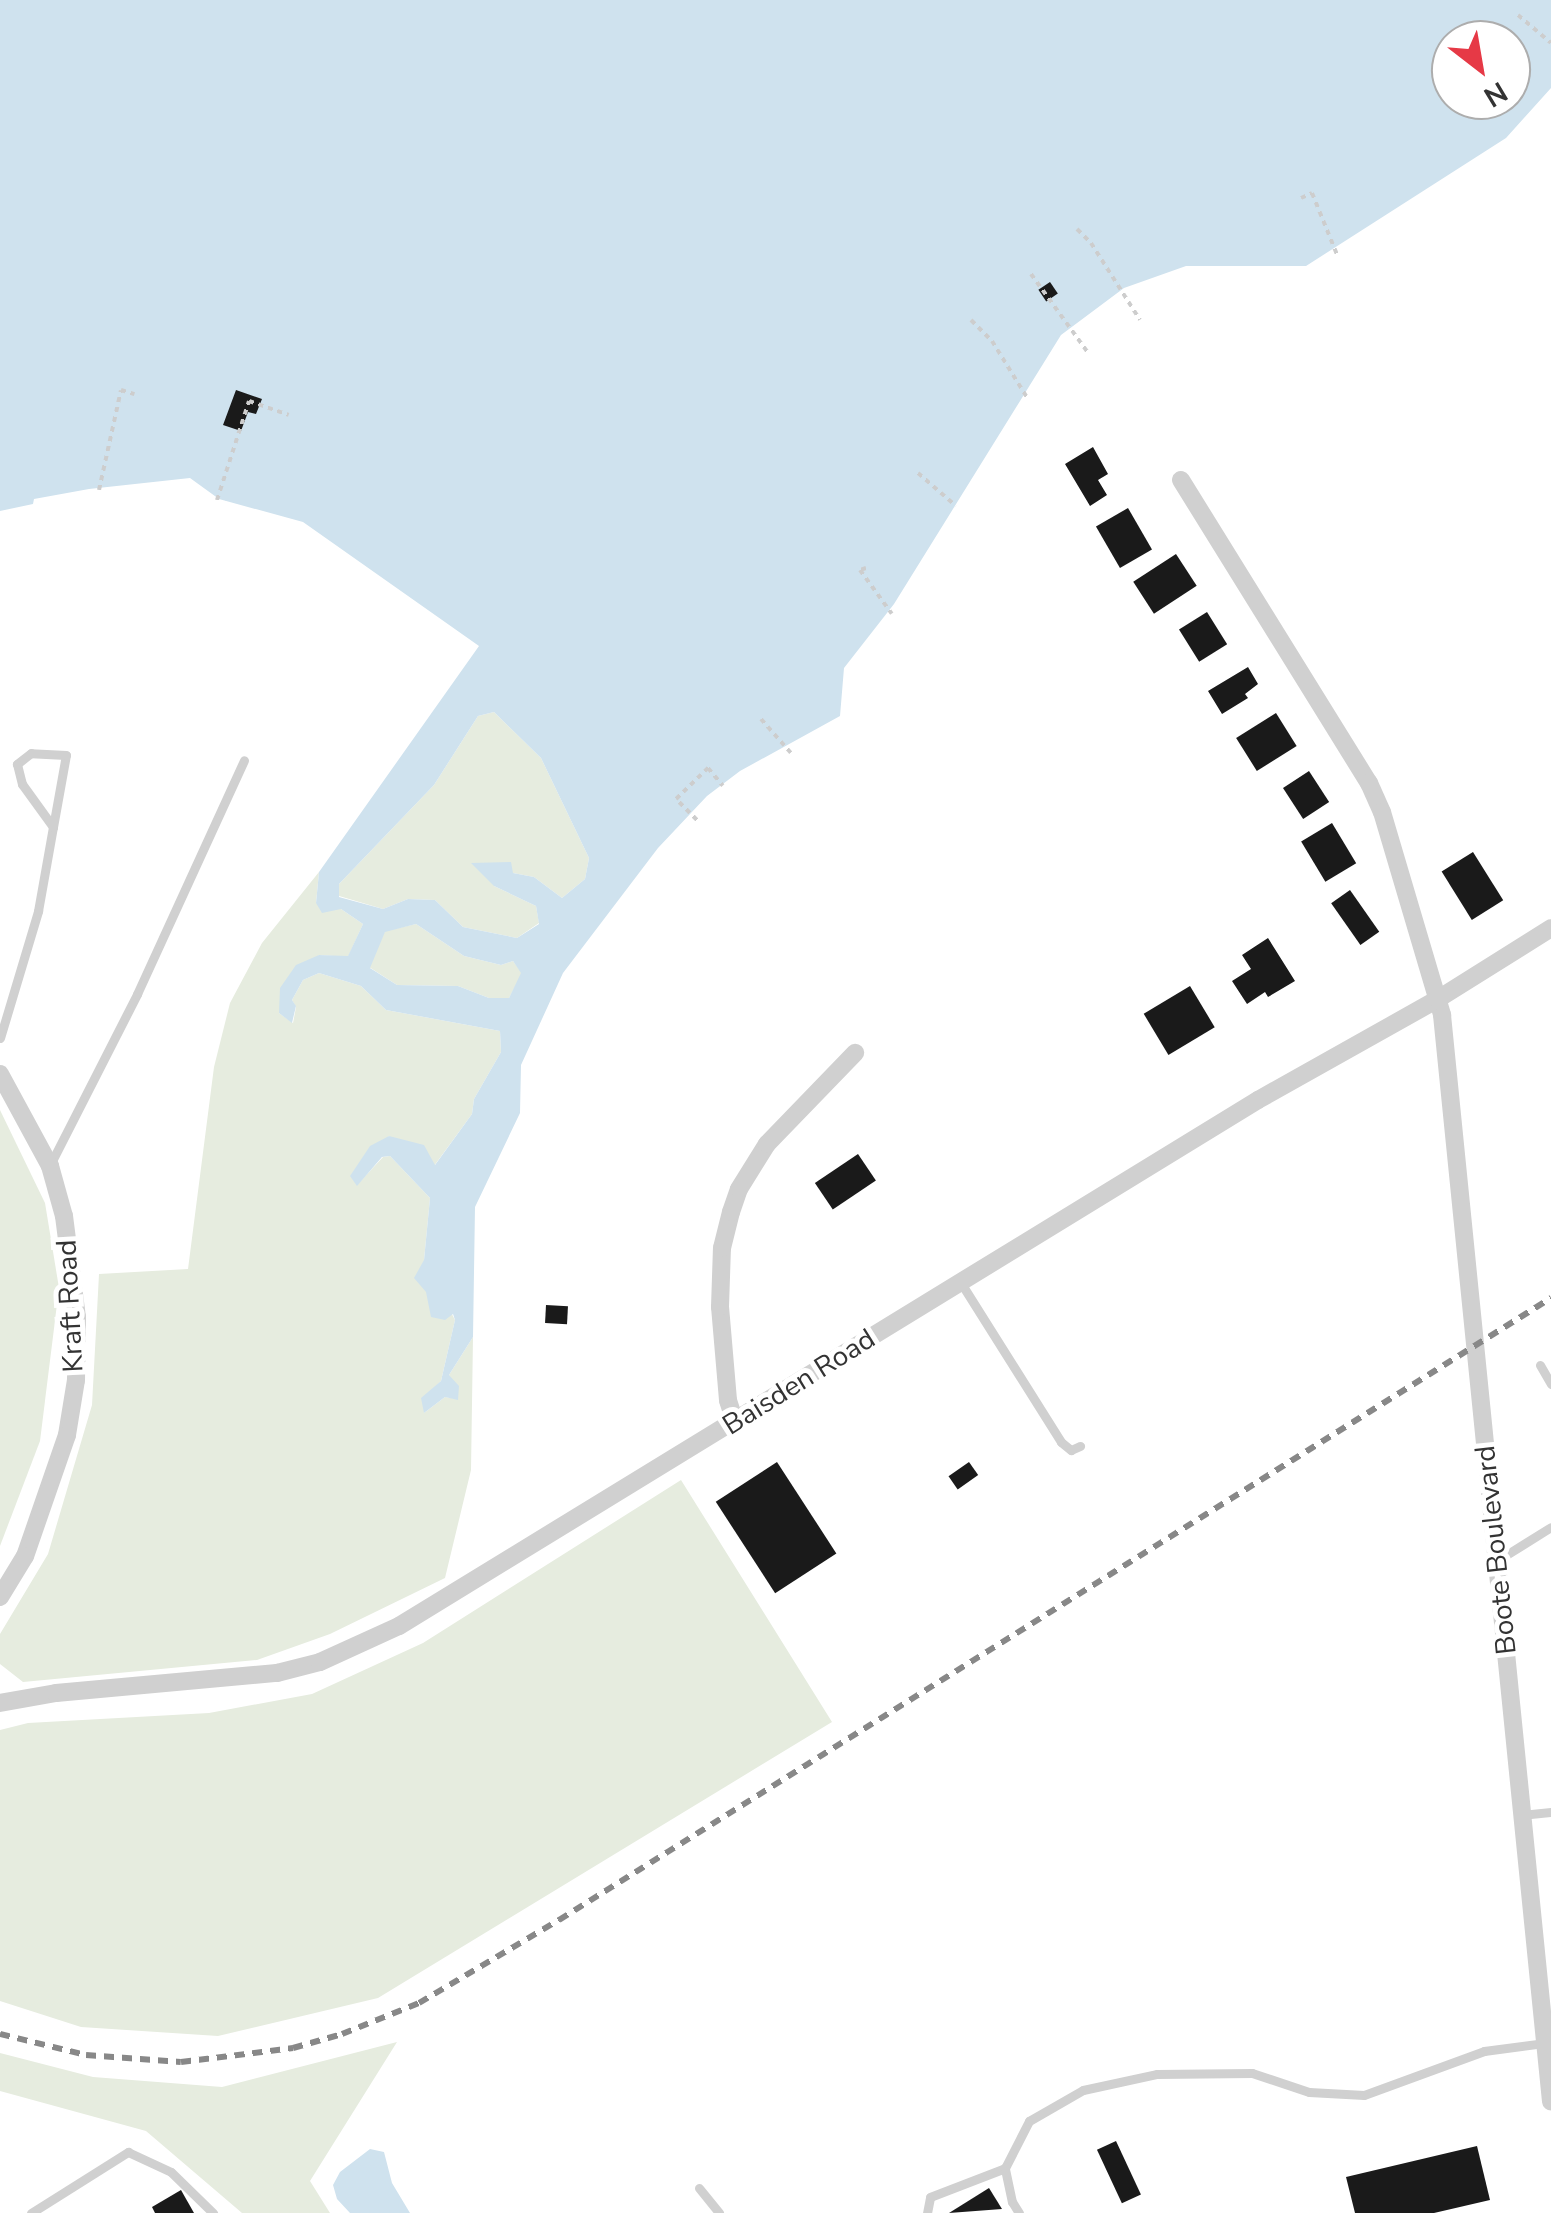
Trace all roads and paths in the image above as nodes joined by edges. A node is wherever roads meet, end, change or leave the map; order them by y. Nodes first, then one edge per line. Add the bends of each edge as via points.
1 (1518, 15) dead end
2 (1551, 43) edge
3 (1301, 198) dead end
4 (1077, 229) dead end
5 (1338, 257) dead end
6 (1031, 274) dead end
7 (972, 320) dead end
8 (1140, 320) dead end
9 (1089, 354) dead end
10 (134, 394) dead end
11 (1028, 398) dead end
12 (290, 415) dead end
13 (918, 473) dead end
14 (1181, 480) dead end
15 (98, 490) dead end
16 (216, 500) dead end
17 (956, 506) dead end
18 (866, 568) dead end
19 (892, 614) dead end
20 (761, 718) dead end
21 (790, 753) dead end
22 (244, 760) dead end
23 (723, 786) dead end
24 (697, 820) dead end
25 (53, 828) junction
26 (1551, 928) edge
27 (1438, 999) junction
28 (0, 1038) edge
29 (855, 1052) dead end
30 (0, 1074) edge
31 (50, 1166) junction
32 (960, 1283) junction
33 (1540, 1365) dead end
34 (1551, 1384) edge
35 (736, 1422) junction
36 (1080, 1446) dead end
37 (1551, 1528) edge
38 (1498, 1560) junction
39 (0, 1597) edge
40 (0, 1703) edge
41 (1551, 1812) edge
42 (1522, 1815) junction
43 (1546, 2033) edge
44 (1551, 2102) edge
45 (1005, 2168) junction
46 (699, 2188) dead end
47 (31, 2213) edge
48 (212, 2213) edge
49 (720, 2213) edge
50 (926, 2213) edge
51 (1020, 2213) edge

1 - 2 path
3 - 5 path via 1312,193
4 - 8 path
6 - 9 path
7 - 11 path
10 - 15 path via 121,390
12 - 16 path via 248,402
13 - 17 path
14 - 27 street, Boote Boulevard via 1369,783
18 - 19 path via 860,570
20 - 21 path
22 - 31 lane
23 - 24 path via 708,768 676,800
25 - 25 lane via 66,755 30,753 17,764 22,784
25 - 28 lane via 38,911
26 - 27 street, Baisden Road
27 - 32 street, Baisden Road via 1258,1100
27 - 38 street, Boote Boulevard
29 - 35 street via 767,1144 731,1212 720,1306
30 - 31 street, Kraft Road
31 - 39 street, Kraft Road via 71,1262 76,1380 45,1505
32 - 35 street, Baisden Road
32 - 36 lane via 1060,1442 1071,1450
33 - 34 lane
35 - 40 street, Baisden Road via 437,1606 320,1662 241,1680
37 - 38 lane
38 - 42 street, Boote Boulevard
41 - 42 lane
42 - 43 street, Boote Boulevard
43 - 44 street, Boote Boulevard
43 - 45 lane via 1364,2095 1309,2092 1252,2074 1158,2074 1083,2090 1029,2121
45 - 50 lane via 930,2197
45 - 51 lane
46 - 49 lane
47 - 48 lane via 128,2152 171,2172

